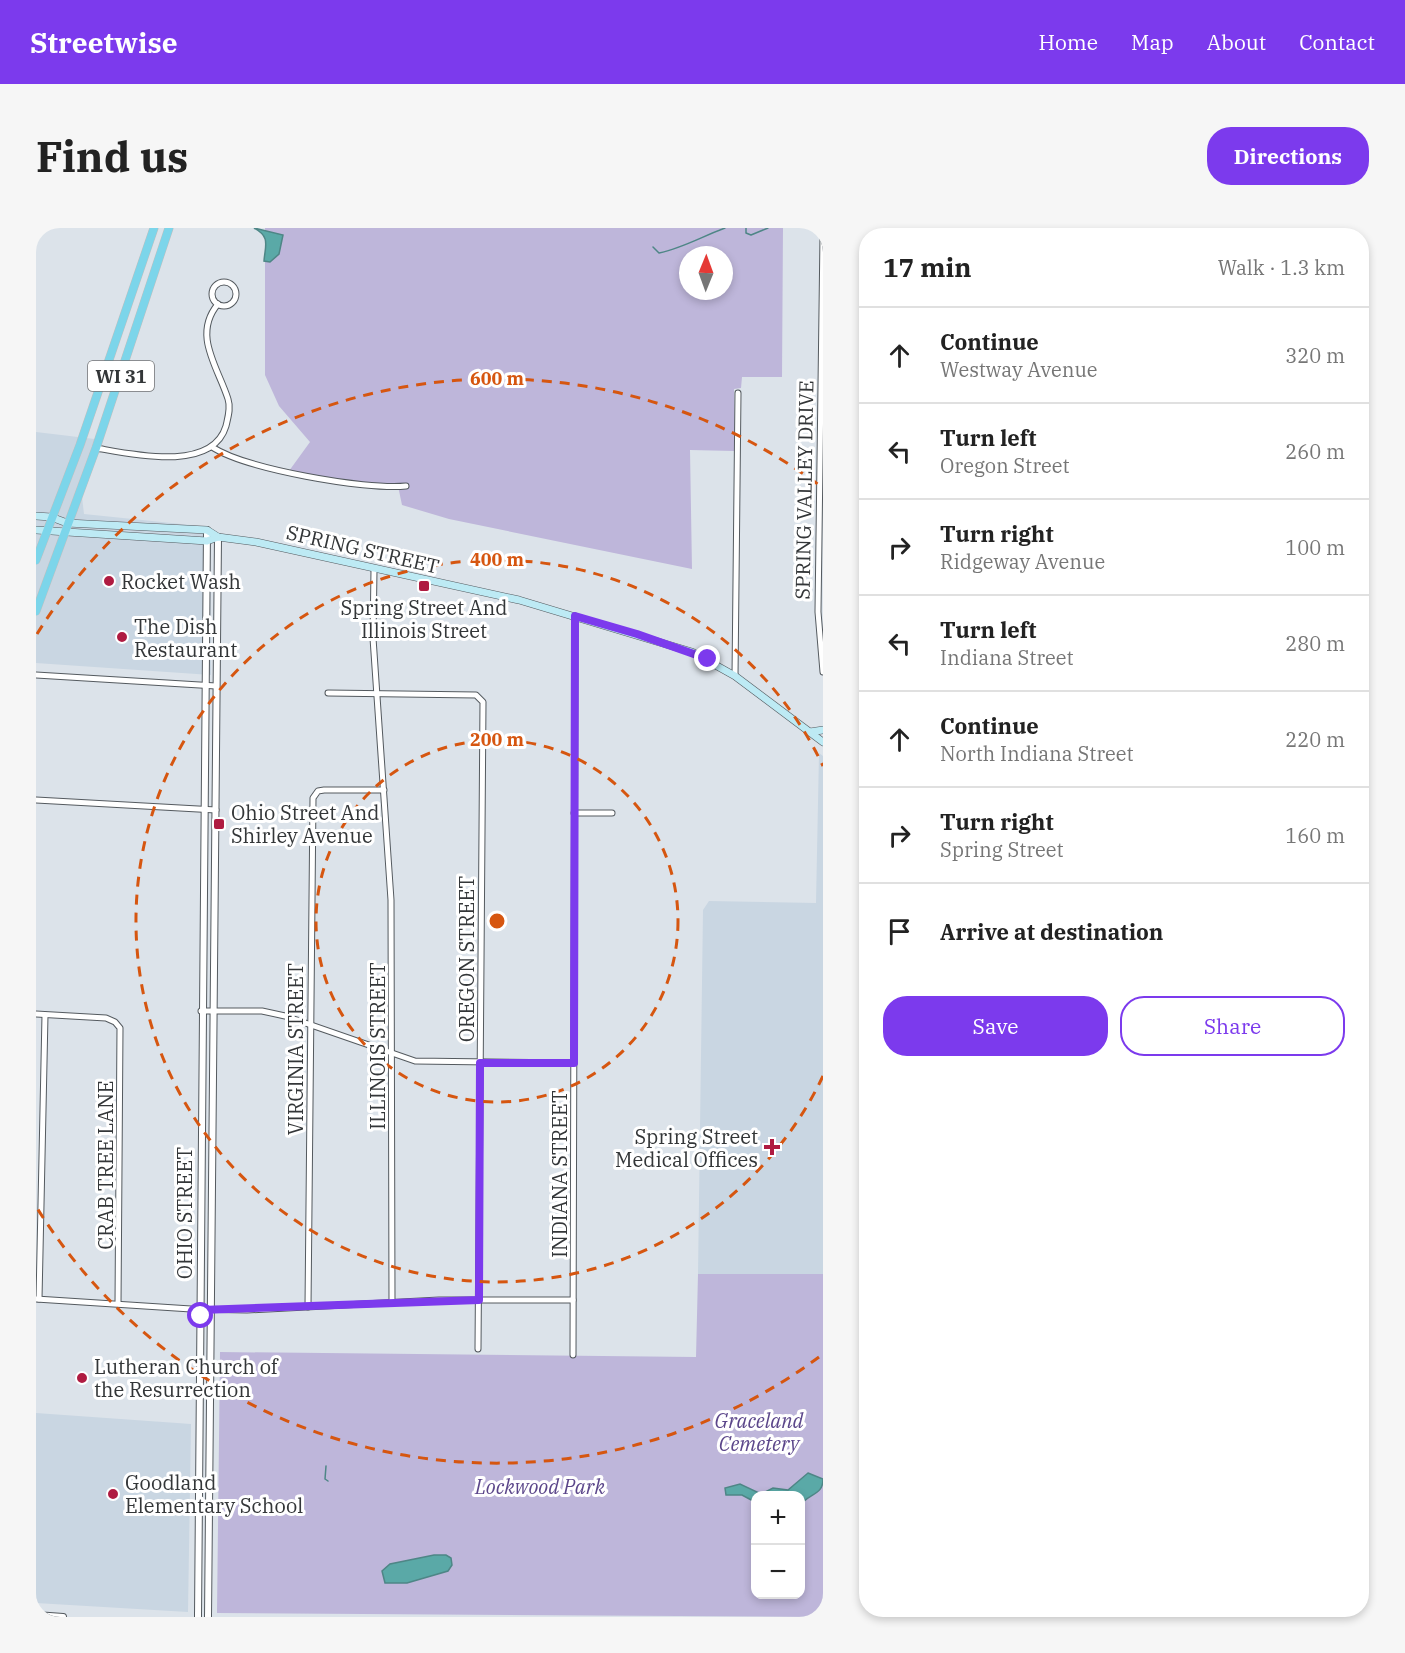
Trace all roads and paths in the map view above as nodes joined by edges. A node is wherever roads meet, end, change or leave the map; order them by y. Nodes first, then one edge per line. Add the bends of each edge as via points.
1 (154, 228) edge
2 (170, 228) edge
3 (823, 235) edge
4 (218, 304) junction
5 (738, 393) dead end
6 (822, 422) edge
7 (212, 447) junction
8 (96, 448) junction
9 (406, 486) dead end
10 (36, 516) edge
11 (51, 517) junction
12 (68, 523) junction
13 (36, 530) edge
14 (207, 530) junction
15 (46, 531) junction
16 (63, 533) junction
17 (218, 537) junction
18 (207, 542) junction
19 (36, 560) edge
20 (374, 570) junction
21 (206, 577) junction
22 (218, 577) junction
23 (36, 611) edge
24 (217, 612) junction
25 (206, 613) junction
26 (575, 616) junction
27 (823, 672) edge
28 (36, 675) edge
29 (735, 676) junction
30 (205, 686) junction
31 (216, 686) junction
32 (328, 693) dead end
33 (377, 694) junction
34 (823, 730) edge
35 (810, 732) junction
36 (823, 742) edge
37 (384, 790) junction
38 (36, 800) edge
39 (205, 810) junction
40 (216, 810) junction
41 (574, 813) junction
42 (612, 813) dead end
43 (203, 884) junction
44 (214, 884) junction
45 (202, 948) junction
46 (213, 948) junction
47 (213, 1010) junction
48 (201, 1011) junction
49 (36, 1014) edge
50 (45, 1015) junction
51 (311, 1024) junction
52 (392, 1054) junction
53 (480, 1063) junction
54 (574, 1063) junction
55 (201, 1111) junction
56 (213, 1111) junction
57 (201, 1200) junction
58 (212, 1200) junction
59 (38, 1299) edge
60 (479, 1300) junction
61 (573, 1300) junction
62 (392, 1303) junction
63 (118, 1305) junction
64 (308, 1307) junction
65 (201, 1310) junction
66 (211, 1310) junction
67 (478, 1349) dead end
68 (573, 1355) dead end
69 (199, 1513) junction
70 (210, 1513) junction
71 (39, 1616) edge
72 (63, 1617) edge
73 (198, 1617) edge
74 (208, 1617) edge

1 - 11 main road, WI 31 via 80,445
2 - 8 main road, WI 31
3 - 6 street, SPRING VALLEY DRIVE
4 - 4 street via 233,303 237,295 232,284 220,282 214,287 213,298
4 - 7 street via 209,319 207,340 230,412 224,431
5 - 29 street
6 - 27 street, SPRING VALLEY DRIVE via 818,612
7 - 8 street via 166,458
7 - 9 street via 242,462 325,479
8 - 12 main road, WI 31
10 - 11 main road, SPRING STREET
11 - 12 main road, SPRING STREET
11 - 15 main road, WI 31
12 - 14 main road, SPRING STREET
12 - 16 main road, WI 31
13 - 15 main road
14 - 17 main road, SPRING STREET
14 - 18 street, OHIO STREET
15 - 16 main road
15 - 19 main road, WI 31
16 - 18 main road
16 - 23 main road, WI 31
17 - 18 main road
17 - 20 main road, SPRING STREET
17 - 22 street, OHIO STREET
18 - 21 street, OHIO STREET
20 - 26 main road, SPRING STREET via 519,600
20 - 33 street, ILLINOIS STREET
21 - 22 street
21 - 25 street, OHIO STREET
22 - 24 street, OHIO STREET
24 - 25 street
24 - 31 street, OHIO STREET
25 - 30 street, OHIO STREET
26 - 29 main road, SPRING STREET via 692,652
26 - 41 street, INDIANA STREET
28 - 30 street
29 - 35 main road, SPRING STREET
30 - 31 street
30 - 39 street, OHIO STREET
31 - 40 street, OHIO STREET
32 - 33 street
33 - 37 street, ILLINOIS STREET
33 - 53 street, OREGON STREET via 476,695 483,704
34 - 35 main road
35 - 36 main road, SPRING STREET
37 - 51 street, VIRGINIA STREET via 324,790 313,798
37 - 52 street, ILLINOIS STREET via 391,900
38 - 39 street
39 - 40 street
39 - 43 street, OHIO STREET
40 - 44 street, OHIO STREET
41 - 42 street
41 - 54 street, INDIANA STREET
43 - 44 street
43 - 45 street, OHIO STREET
44 - 46 street, OHIO STREET
45 - 46 street
45 - 48 street, OHIO STREET
46 - 47 street, OHIO STREET
47 - 48 street
47 - 51 street via 274,1013
47 - 56 street, OHIO STREET
48 - 55 street, OHIO STREET
49 - 50 street
50 - 59 street
50 - 63 street, CRAB TREE LANE via 106,1018 119,1026 121,1032
51 - 52 street
51 - 64 street, VIRGINIA STREET
52 - 53 street via 428,1063
52 - 62 street, ILLINOIS STREET
53 - 54 street
53 - 60 street, OREGON STREET
54 - 61 street, INDIANA STREET
55 - 56 street
55 - 57 street, OHIO STREET
56 - 58 street, OHIO STREET
57 - 58 street
57 - 65 street, OHIO STREET
58 - 66 street, OHIO STREET
59 - 63 street
60 - 61 street
60 - 62 street
60 - 67 street, OREGON STREET
61 - 68 street, INDIANA STREET
62 - 64 street
63 - 65 street
64 - 66 street
65 - 66 street
65 - 69 street, OHIO STREET
66 - 70 street, OHIO STREET
69 - 70 street
69 - 73 street, OHIO STREET
70 - 74 street, OHIO STREET
71 - 72 street

